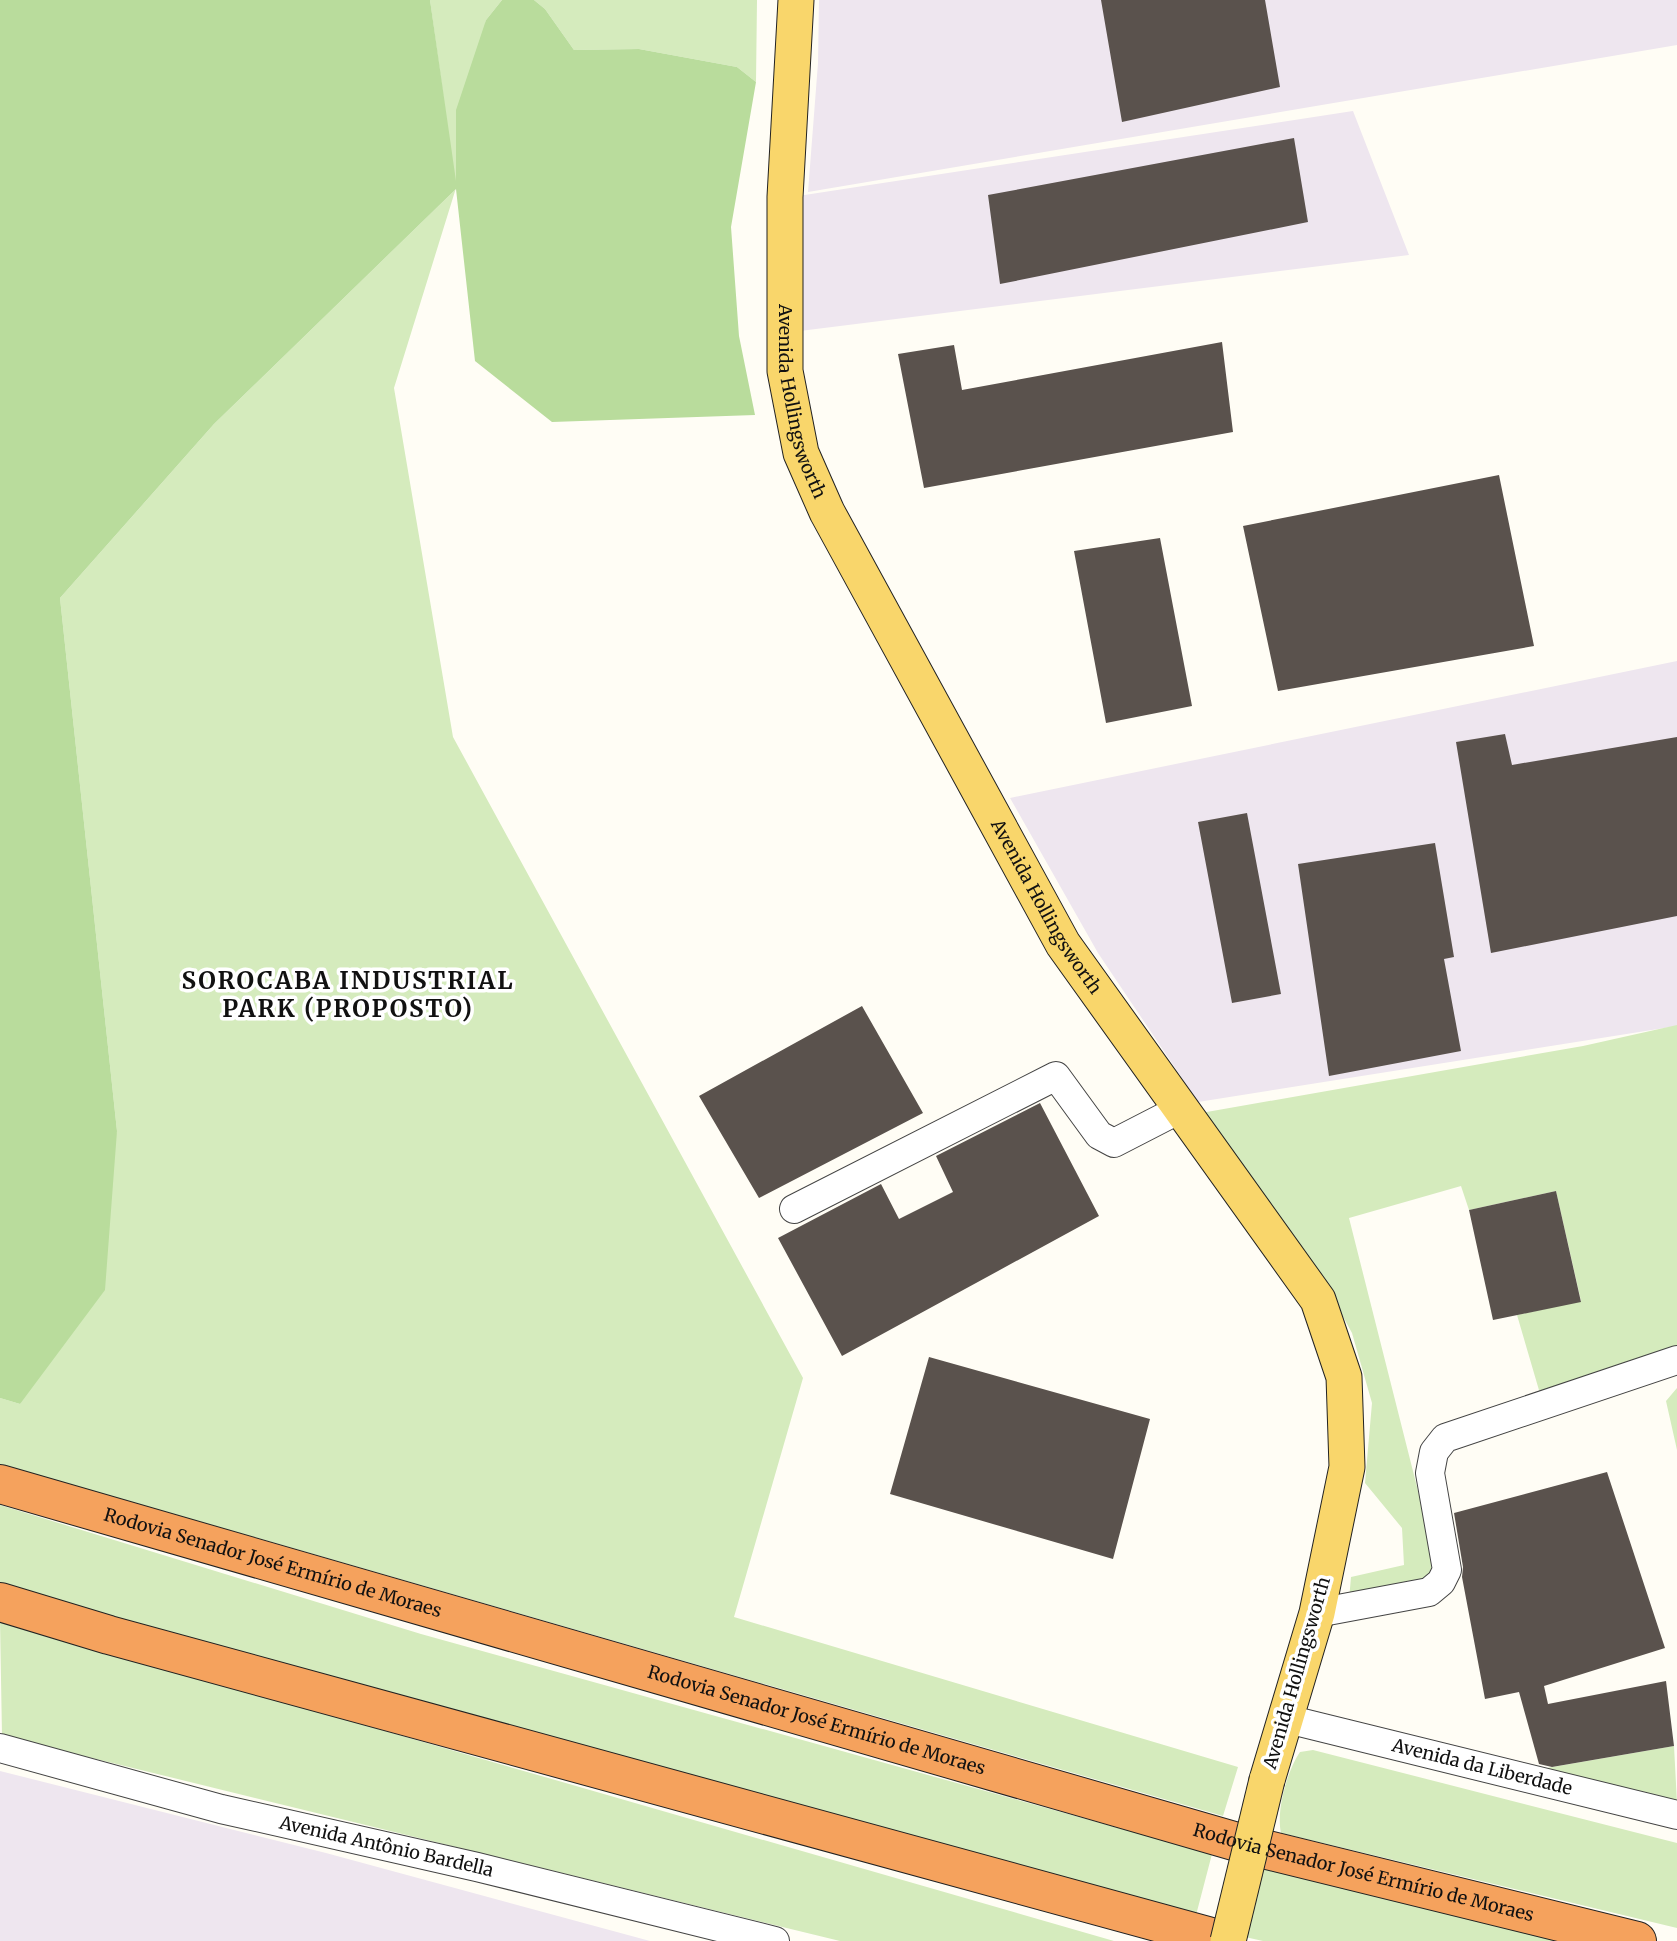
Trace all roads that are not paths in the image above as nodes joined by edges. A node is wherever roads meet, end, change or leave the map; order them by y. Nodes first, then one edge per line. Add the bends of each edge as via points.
1 (796, 0) edge
2 (1182, 1108) junction
3 (794, 1209) dead end
4 (1677, 1360) edge
5 (0, 1484) edge
6 (0, 1602) edge
7 (1317, 1613) junction
8 (1287, 1719) junction
9 (0, 1748) edge
10 (1677, 1815) edge
11 (775, 1941) edge
12 (1227, 1941) edge
13 (1637, 1941) edge

1 - 2 main road, Avenida Hollingsworth via 785,197 785,371 801,453 833,522 1063,944
2 - 3 street via 1114,1143 1099,1135 1056,1076
2 - 7 main road, Avenida Hollingsworth via 1318,1300 1344,1377 1347,1467
4 - 7 street via 1445,1438 1434,1452 1430,1473 1447,1570 1441,1582 1429,1592
5 - 13 highway, Rodovia Senador José Ermírio de Moraes via 1251,1846
6 - 12 highway
7 - 8 main road, Avenida Hollingsworth
8 - 10 street, Avenida da Liberdade
8 - 12 main road, Avenida Hollingsworth, bridge
9 - 11 street, Avenida Antônio Bardella via 221,1809

